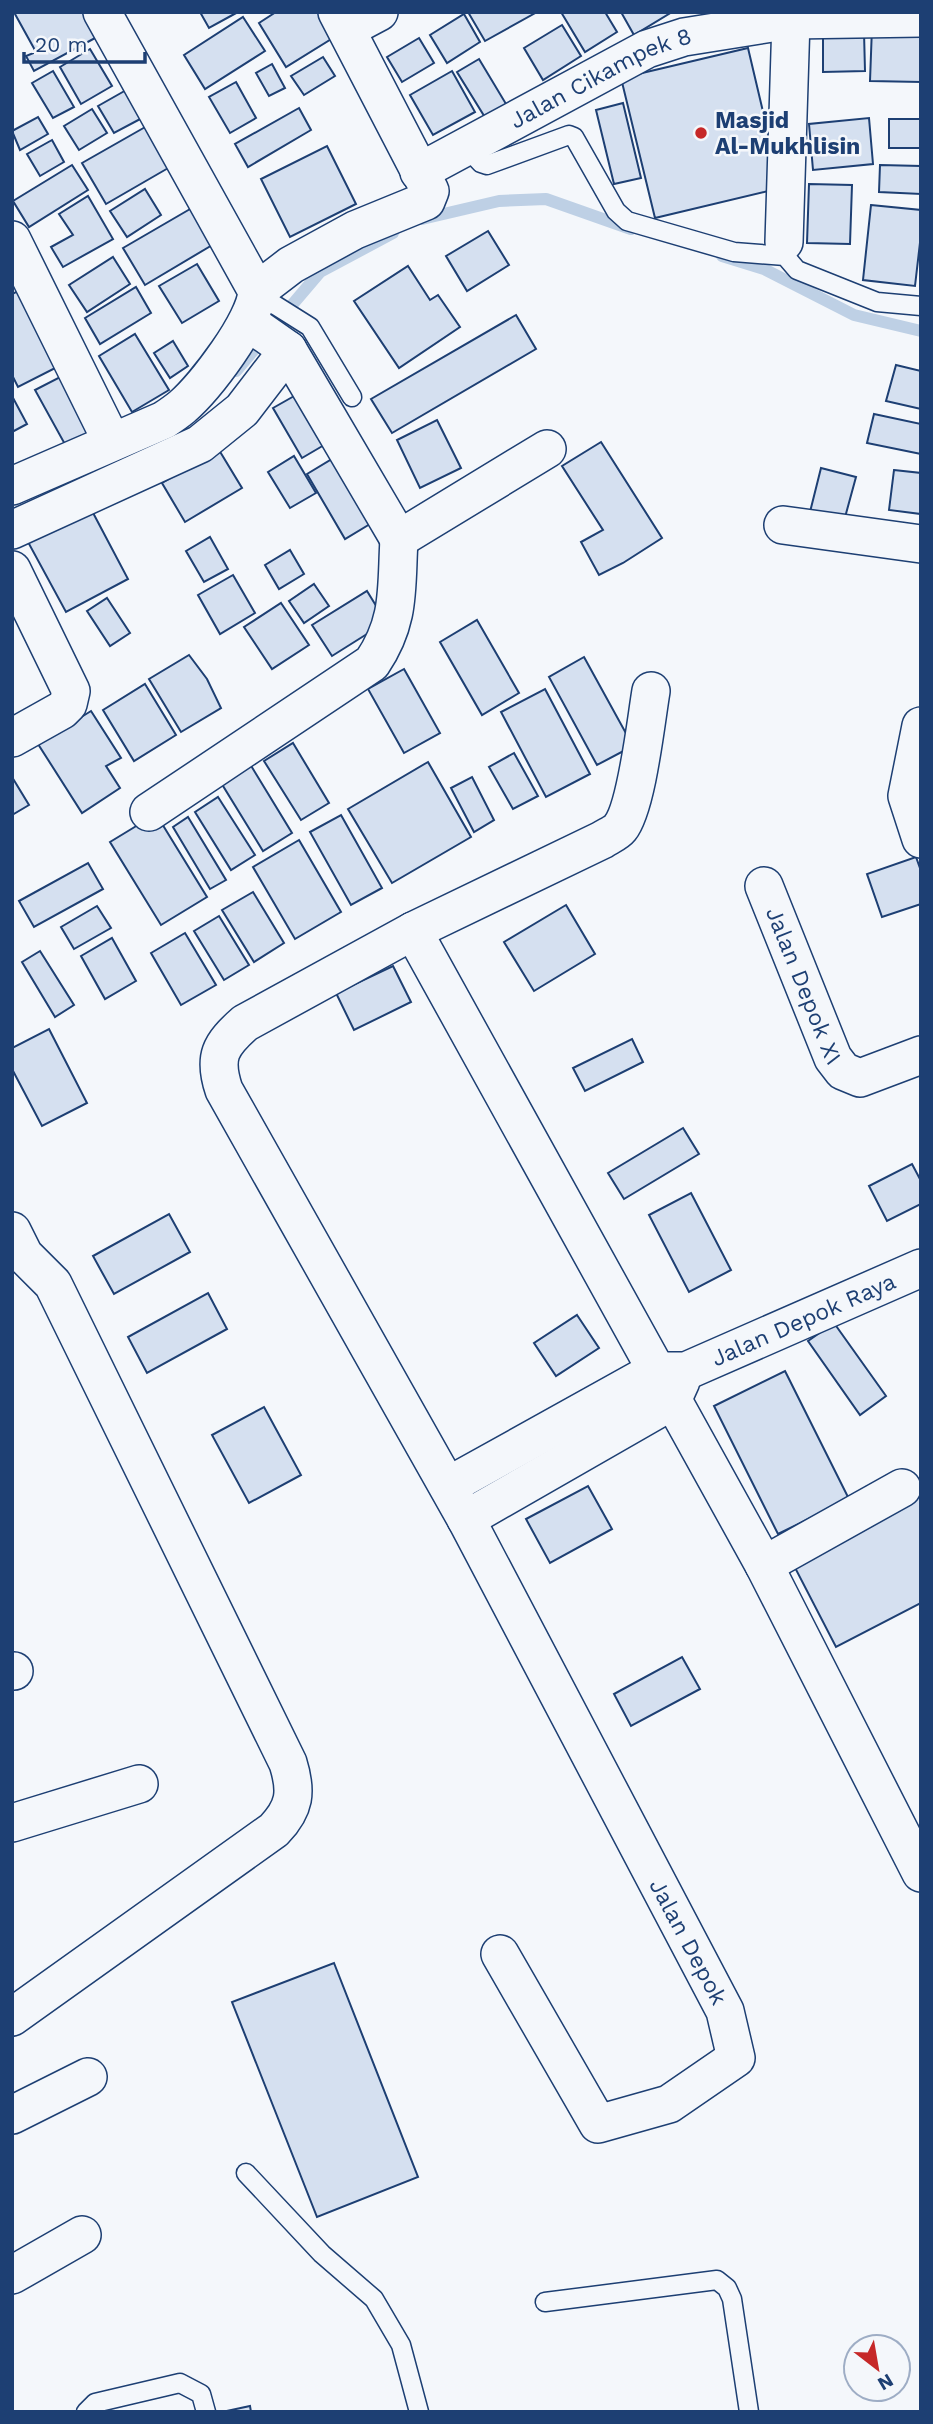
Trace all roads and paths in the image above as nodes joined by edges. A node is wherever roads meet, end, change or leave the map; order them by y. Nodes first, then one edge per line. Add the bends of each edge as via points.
1 (102, 12) edge
2 (379, 12) edge
3 (921, 18) edge
4 (791, 20) junction
5 (342, 21) edge
6 (465, 146) junction
7 (419, 172) junction
8 (12, 240) edge
9 (785, 249) junction
10 (921, 306) edge
11 (270, 319) junction
12 (352, 397) dead end
13 (112, 442) junction
14 (547, 449) dead end
15 (12, 486) edge
16 (783, 525) dead end
17 (12, 530) edge
18 (399, 539) junction
19 (921, 544) edge
20 (12, 570) edge
21 (651, 691) dead end
22 (921, 726) edge
23 (12, 738) edge
24 (149, 812) dead end
25 (921, 839) edge
26 (764, 886) dead end
27 (412, 931) junction
28 (921, 1055) edge
29 (12, 1231) edge
30 (921, 1268) edge
31 (671, 1381) junction
32 (448, 1486) junction
33 (902, 1488) dead end
34 (466, 1519) junction
35 (764, 1566) junction
36 (139, 1784) dead end
37 (12, 1823) edge
38 (921, 1873) edge
39 (500, 1954) dead end
40 (12, 2017) edge
41 (88, 2077) dead end
42 (12, 2115) edge
43 (246, 2173) dead end
44 (82, 2235) dead end
45 (12, 2275) edge
46 (545, 2302) dead end
47 (86, 2412) edge
48 (206, 2412) edge
49 (419, 2412) edge
50 (749, 2412) edge

1 - 11 street
2 - 5 street
3 - 4 street, Jalan Cikampek 8
4 - 6 street, Jalan Cikampek 8 via 684,37 647,49
4 - 9 street
5 - 7 street
6 - 7 street, Jalan Cikampek 8
6 - 9 lane via 487,165 574,136 616,211 628,221 734,252
7 - 11 street via 430,191 426,201 344,236 291,265
8 - 13 street
9 - 10 lane via 797,271 877,302
11 - 12 lane via 310,327
11 - 13 street via 181,407 164,420
11 - 17 street via 242,410 200,444
11 - 18 street
13 - 15 street
14 - 18 street
16 - 19 street
18 - 24 street via 394,619 372,663
20 - 23 street via 71,691 62,710
21 - 27 street, Jalan Depok via 636,779 620,828
22 - 25 street via 907,796
26 - 28 street, Jalan Depok XI via 833,1058 843,1071 860,1079
27 - 31 street
27 - 32 street, Jalan Depok via 245,1023 220,1051 217,1070 223,1090
29 - 40 street via 24,1255 52,1284 294,1783 288,1815 274,1830
30 - 31 street, Jalan Depok Raya
31 - 32 street
31 - 34 street
31 - 35 street
32 - 34 street, Jalan Depok
33 - 35 street
34 - 39 street, Jalan Depok via 725,2011 736,2058 669,2104 598,2124
35 - 38 street
36 - 37 street
41 - 42 street
43 - 49 lane via 322,2254 374,2299 401,2345
44 - 45 street
46 - 50 lane via 717,2280 732,2299
47 - 48 lane via 94,2403 180,2383 201,2393

